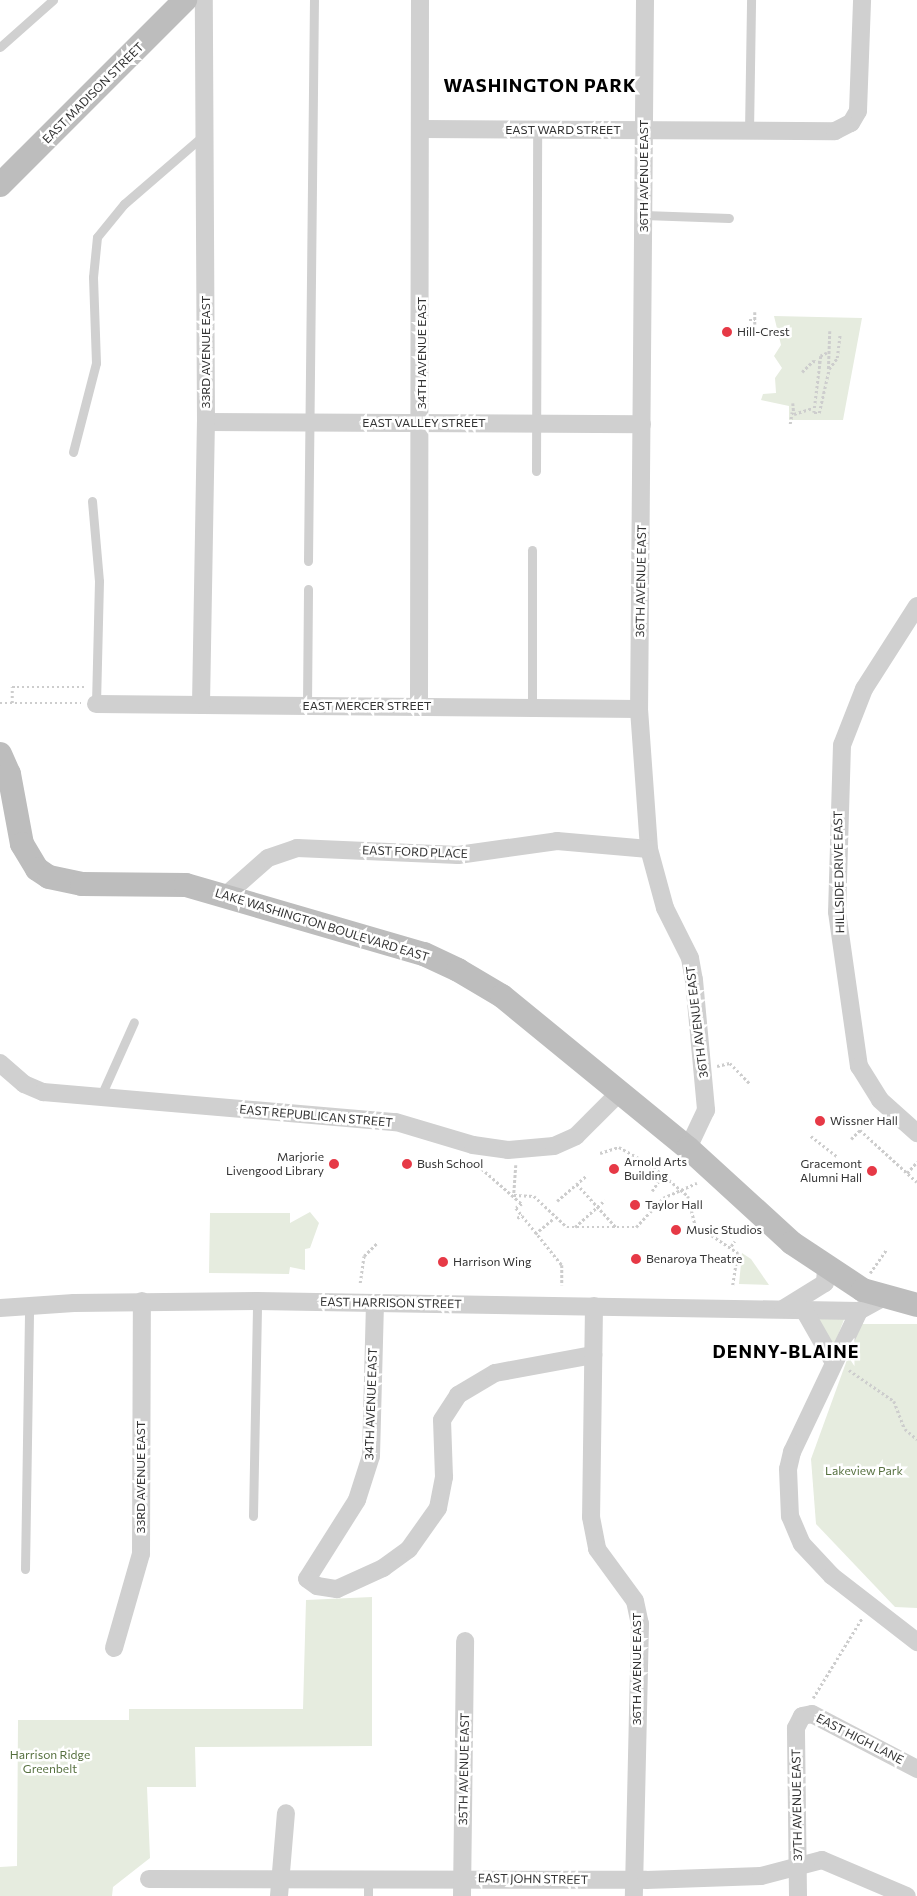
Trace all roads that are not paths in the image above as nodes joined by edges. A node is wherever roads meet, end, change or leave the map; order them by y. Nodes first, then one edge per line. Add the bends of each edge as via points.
1 (53, 0) edge
2 (185, 0) edge
3 (204, 0) edge
4 (314, 0) edge
5 (420, 0) edge
6 (645, 0) edge
7 (751, 0) edge
8 (862, 0) edge
9 (0, 47) edge
10 (422, 129) junction
11 (537, 130) junction
12 (644, 131) junction
13 (749, 132) junction
14 (206, 134) junction
15 (0, 185) edge
16 (644, 215) junction
17 (729, 218) dead end
18 (206, 422) junction
19 (311, 422) junction
20 (422, 423) junction
21 (535, 423) junction
22 (642, 424) junction
23 (72, 452) dead end
24 (536, 470) dead end
25 (92, 501) dead end
26 (532, 550) dead end
27 (308, 561) dead end
28 (308, 589) dead end
29 (917, 606) edge
30 (90, 704) joint
31 (201, 705) junction
32 (307, 706) junction
33 (419, 706) junction
34 (532, 708) junction
35 (639, 708) junction
36 (0, 754) edge
37 (649, 849) junction
38 (225, 896) junction
39 (134, 1022) dead end
40 (0, 1063) edge
41 (619, 1093) junction
42 (100, 1098) junction
43 (917, 1133) edge
44 (688, 1148) junction
45 (826, 1267) junction
46 (882, 1298) junction
47 (142, 1301) junction
48 (257, 1301) junction
49 (375, 1303) junction
50 (594, 1306) junction
51 (917, 1306) edge
52 (29, 1307) junction
53 (0, 1308) edge
54 (782, 1310) junction
55 (804, 1310) junction
56 (859, 1311) junction
57 (594, 1355) junction
58 (838, 1364) junction
59 (252, 1516) dead end
60 (25, 1569) dead end
61 (465, 1641) dead end
62 (917, 1642) edge
63 (114, 1648) dead end
64 (802, 1716) joint
65 (917, 1769) edge
66 (286, 1813) dead end
67 (798, 1866) junction
68 (280, 1876) junction
69 (368, 1877) junction
70 (149, 1879) dead end
71 (462, 1887) edge
72 (634, 1888) edge
73 (280, 1896) edge
74 (368, 1896) edge
75 (798, 1896) edge
76 (907, 1896) edge

1 - 9 lane
2 - 15 main road, EAST MADISON STREET
3 - 14 street, 33RD AVENUE EAST
4 - 19 lane
5 - 10 street, 34TH AVENUE EAST
6 - 12 street, 36TH AVENUE EAST
7 - 13 lane
8 - 13 street, EAST WARD STREET via 862,88 851,123 835,131
10 - 11 street, EAST WARD STREET
10 - 20 street, 34TH AVENUE EAST
11 - 12 street, EAST WARD STREET
11 - 21 lane
12 - 13 street, EAST WARD STREET
12 - 16 street, 36TH AVENUE EAST
14 - 18 street, 33RD AVENUE EAST
14 - 23 lane via 124,204 97,237 93,276 96,363
16 - 17 lane
16 - 22 street, 36TH AVENUE EAST
18 - 19 street, EAST VALLEY STREET
18 - 31 street, 33RD AVENUE EAST
19 - 20 street, EAST VALLEY STREET
19 - 27 lane
20 - 21 street, EAST VALLEY STREET
20 - 33 street, 34TH AVENUE EAST
21 - 22 street, EAST VALLEY STREET
21 - 24 lane
22 - 35 street, 36TH AVENUE EAST
25 - 30 lane via 99,581
26 - 34 lane
28 - 32 lane
29 - 43 street, HILLSIDE DRIVE EAST via 864,689 842,745 837,912 859,1066 880,1100
30 - 31 street, EAST MERCER STREET
31 - 32 street, EAST MERCER STREET
32 - 33 street, EAST MERCER STREET
33 - 34 street, EAST MERCER STREET
34 - 35 street, EAST MERCER STREET
35 - 37 street, 36TH AVENUE EAST
36 - 38 main road, LAKE WASHINGTON BOULEVARD EAST via 9,774 22,844 37,869 49,877 82,884 186,885
37 - 38 street, EAST FORD PLACE via 557,841 476,854 297,848 268,858
37 - 44 street, 36TH AVENUE EAST via 665,908 690,958 694,980 706,1110
38 - 41 main road, LAKE WASHINGTON BOULEVARD EAST via 424,954 458,970 502,996
39 - 42 lane
40 - 42 street, EAST REPUBLICAN STREET via 24,1084 44,1092
41 - 42 street, EAST REPUBLICAN STREET via 576,1136 554,1146 524,1151 473,1145 396,1122
41 - 44 main road, LAKE WASHINGTON BOULEVARD EAST
44 - 45 main road, LAKE WASHINGTON BOULEVARD EAST via 792,1243
45 - 46 main road, LAKE WASHINGTON BOULEVARD EAST
45 - 54 street via 825,1283
46 - 51 main road, LAKE WASHINGTON BOULEVARD EAST
46 - 56 street
47 - 48 street, EAST HARRISON STREET
47 - 52 street, EAST HARRISON STREET
47 - 63 street, 33RD AVENUE EAST via 141,1554
48 - 49 street, EAST HARRISON STREET
48 - 59 lane
49 - 50 street, EAST HARRISON STREET
49 - 57 street, 34TH AVENUE EAST via 369,1466 357,1500 307,1579 337,1589 383,1568 409,1549 438,1508 444,1477 442,1420 458,1395 495,1373
50 - 54 street, EAST HARRISON STREET
50 - 57 street, 36TH AVENUE EAST
52 - 53 street, EAST HARRISON STREET
52 - 60 lane
54 - 55 street, EAST HARRISON STREET
55 - 56 street, EAST HARRISON STREET
55 - 58 street
56 - 58 street
57 - 72 street, 36TH AVENUE EAST via 594,1534 604,1561 639,1610
58 - 62 street via 804,1421 788,1469 792,1523 812,1556
61 - 71 street, 35TH AVENUE EAST
64 - 65 street, EAST HIGH LANE via 812,1714
64 - 67 street, 37TH AVENUE EAST via 796,1728
66 - 68 street
67 - 72 street, EAST JOHN STREET via 761,1876
67 - 75 street, 37TH AVENUE EAST
67 - 76 street, EAST JOHN STREET via 832,1862
68 - 69 street, EAST JOHN STREET
68 - 70 street, EAST JOHN STREET
68 - 73 street
69 - 71 street, EAST JOHN STREET
69 - 74 lane
71 - 72 street, EAST JOHN STREET

